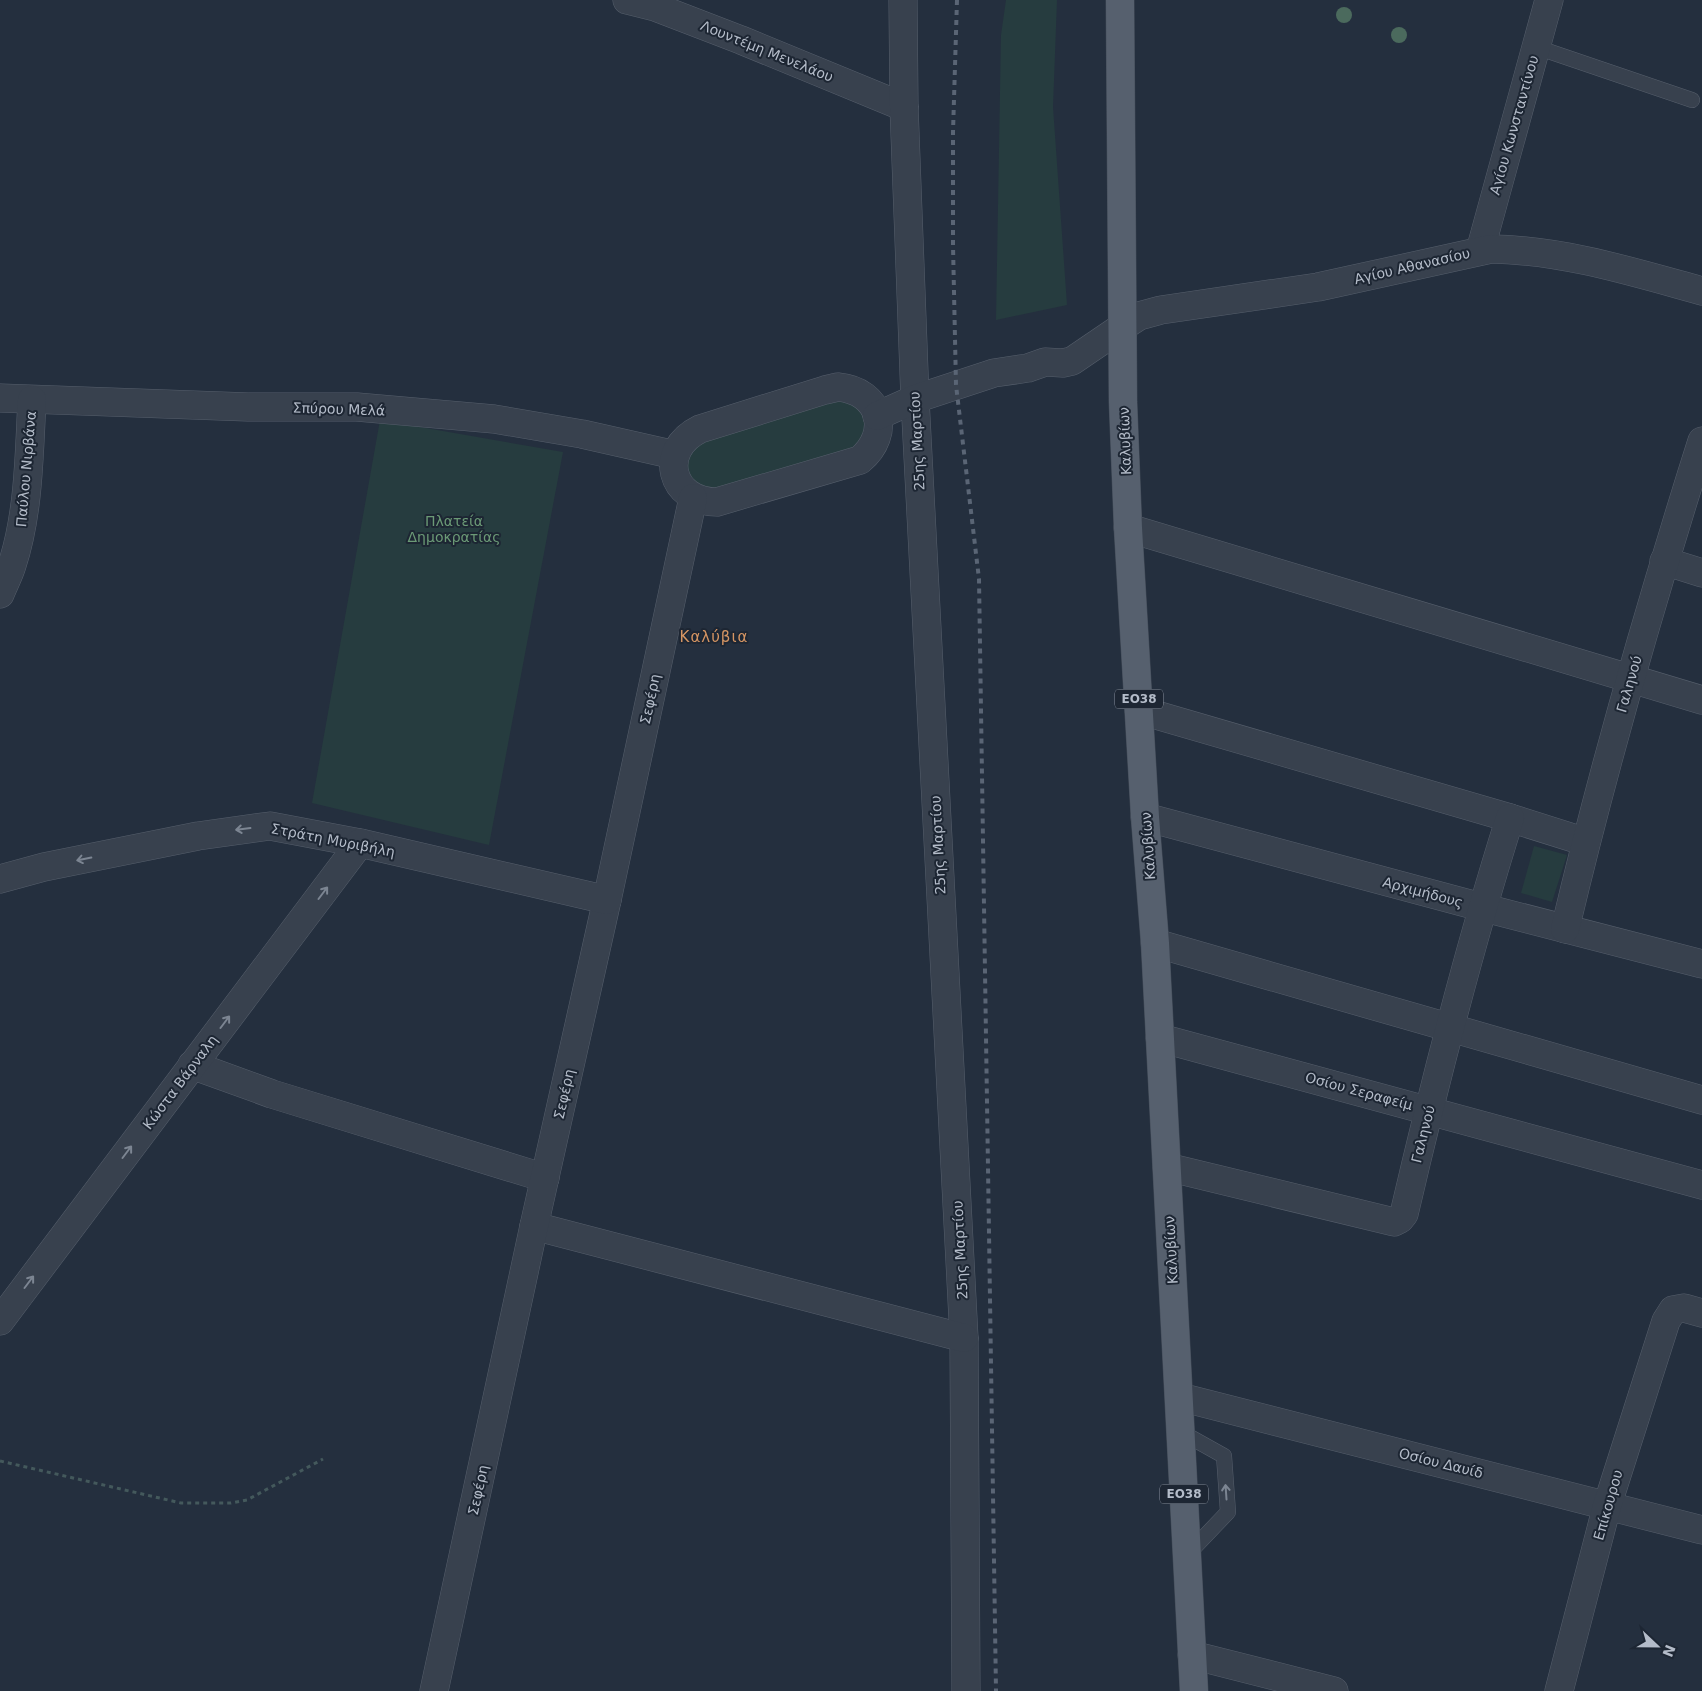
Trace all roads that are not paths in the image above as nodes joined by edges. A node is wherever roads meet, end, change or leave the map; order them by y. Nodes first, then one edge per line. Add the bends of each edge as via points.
1 (627, 0) edge
2 (903, 0) edge
3 (1120, 0) edge
4 (1549, 0) edge
5 (1536, 47) junction
6 (1692, 100) dead end
7 (904, 107) junction
8 (1480, 251) junction
9 (1702, 291) edge
10 (1122, 327) junction
11 (0, 398) edge
12 (915, 399) junction
13 (32, 400) junction
14 (877, 416) junction
15 (1702, 441) edge
16 (675, 455) junction
17 (693, 498) junction
18 (1128, 528) junction
19 (1664, 561) junction
20 (1702, 573) edge
21 (0, 594) edge
22 (1630, 678) junction
23 (1702, 700) edge
24 (1139, 710) junction
25 (1145, 817) junction
26 (1510, 818) junction
27 (1586, 842) junction
28 (360, 843) junction
29 (0, 879) edge
30 (607, 900) junction
31 (1482, 907) junction
32 (1565, 929) junction
33 (1155, 943) junction
34 (1702, 964) edge
35 (1450, 1028) junction
36 (1160, 1038) junction
37 (192, 1065) junction
38 (1702, 1100) edge
39 (1428, 1110) junction
40 (1167, 1167) junction
41 (545, 1178) junction
42 (1702, 1185) edge
43 (534, 1226) junction
44 (1702, 1313) edge
45 (0, 1321) edge
46 (964, 1338) junction
47 (1180, 1397) junction
48 (1181, 1432) junction
49 (1606, 1506) junction
50 (1702, 1530) edge
51 (1187, 1555) junction
52 (1192, 1655) junction
53 (434, 1691) edge
54 (966, 1691) edge
55 (1194, 1691) edge
56 (1334, 1691) edge
57 (1558, 1691) edge

1 - 7 street, Λουντέμη Μενελάου via 724,33
2 - 7 street, 25ης Μαρτίου
3 - 10 main road, Καλυβίων / ΕΟ38
4 - 5 street, Αγίου Κωνσταντίνου
5 - 6 lane
5 - 8 street, Αγίου Κωνσταντίνου
7 - 12 street, 25ης Μαρτίου
8 - 9 street, Αγίου Αθανασίου via 1520,249 1600,263
8 - 10 street, Αγίου Αθανασίου via 1318,287 1161,310 1140,316
10 - 12 street, Αγίου Αθανασίου via 1072,361 1045,362 994,373
10 - 18 main road, Καλυβίων / ΕΟ38
11 - 13 street, Σπύρου Μελά
12 - 14 street, Αγίου Αθανασίου
12 - 46 street, 25ης Μαρτίου
13 - 16 street, Σπύρου Μελά via 248,408 358,407 484,418 582,434
13 - 21 street, Παύλου Νιρβάνα via 21,530
14 - 16 street via 863,394 851,388 825,390 688,434
14 - 17 street via 876,441 860,460 717,502
15 - 19 street, Γαληνού
16 - 17 street via 676,480
17 - 30 street, Σεφέρη
18 - 22 street
18 - 24 main road, Καλυβίων / ΕΟ38
19 - 20 street
19 - 22 street, Γαληνού
22 - 23 street
22 - 27 street, Γαληνού
24 - 25 main road, Καλυβίων / ΕΟ38
24 - 26 street
25 - 31 street, Αρχιμήδους
25 - 33 main road, Καλυβίων / ΕΟ38
26 - 27 street
26 - 31 street, Γαληνού
27 - 32 street, Γαληνού
28 -> 29 street, Στράτη Μυριβήλη via 270,826 179,840
28 - 30 street, Στράτη Μυριβήλη
37 -> 28 street, Κώστα Βάρναλη
30 - 41 street, Σεφέρη
31 - 32 street, Αρχιμήδους
31 - 35 street, Γαληνού
32 - 34 street, Αρχιμήδους
33 - 35 street
33 - 36 main road, Καλυβίων / ΕΟ38
35 - 38 street
35 - 39 street, Γαληνού
36 - 39 street, Οσίου Σεραφείμ
36 - 40 main road, Καλυβίων / ΕΟ38
37 - 41 street via 272,1094
45 -> 37 street, Κώστα Βάρναλη
39 - 40 street, Γαληνού via 1404,1214 1394,1222
39 - 42 street, Οσίου Σεραφείμ
40 - 47 main road, Καλυβίων / ΕΟ38
41 - 43 street, Σεφέρη
43 - 46 street
43 - 53 street, Σεφέρη
44 - 49 street, Επίκουρου via 1684,1308 1673,1310 1666,1321
46 - 54 street, 25ης Μαρτίου
47 - 48 main road, Καλυβίων / ΕΟ38
47 - 49 street, Οσίου Δαυίδ
48 - 51 main road, Καλυβίων / ΕΟ38
51 -> 48 lane via 1228,1512 1224,1456
49 - 50 street, Οσίου Δαυίδ
49 - 57 street, Επίκουρου
51 - 52 main road, Καλυβίων / ΕΟ38
52 - 55 main road, Καλυβίων / ΕΟ38
52 - 56 street

